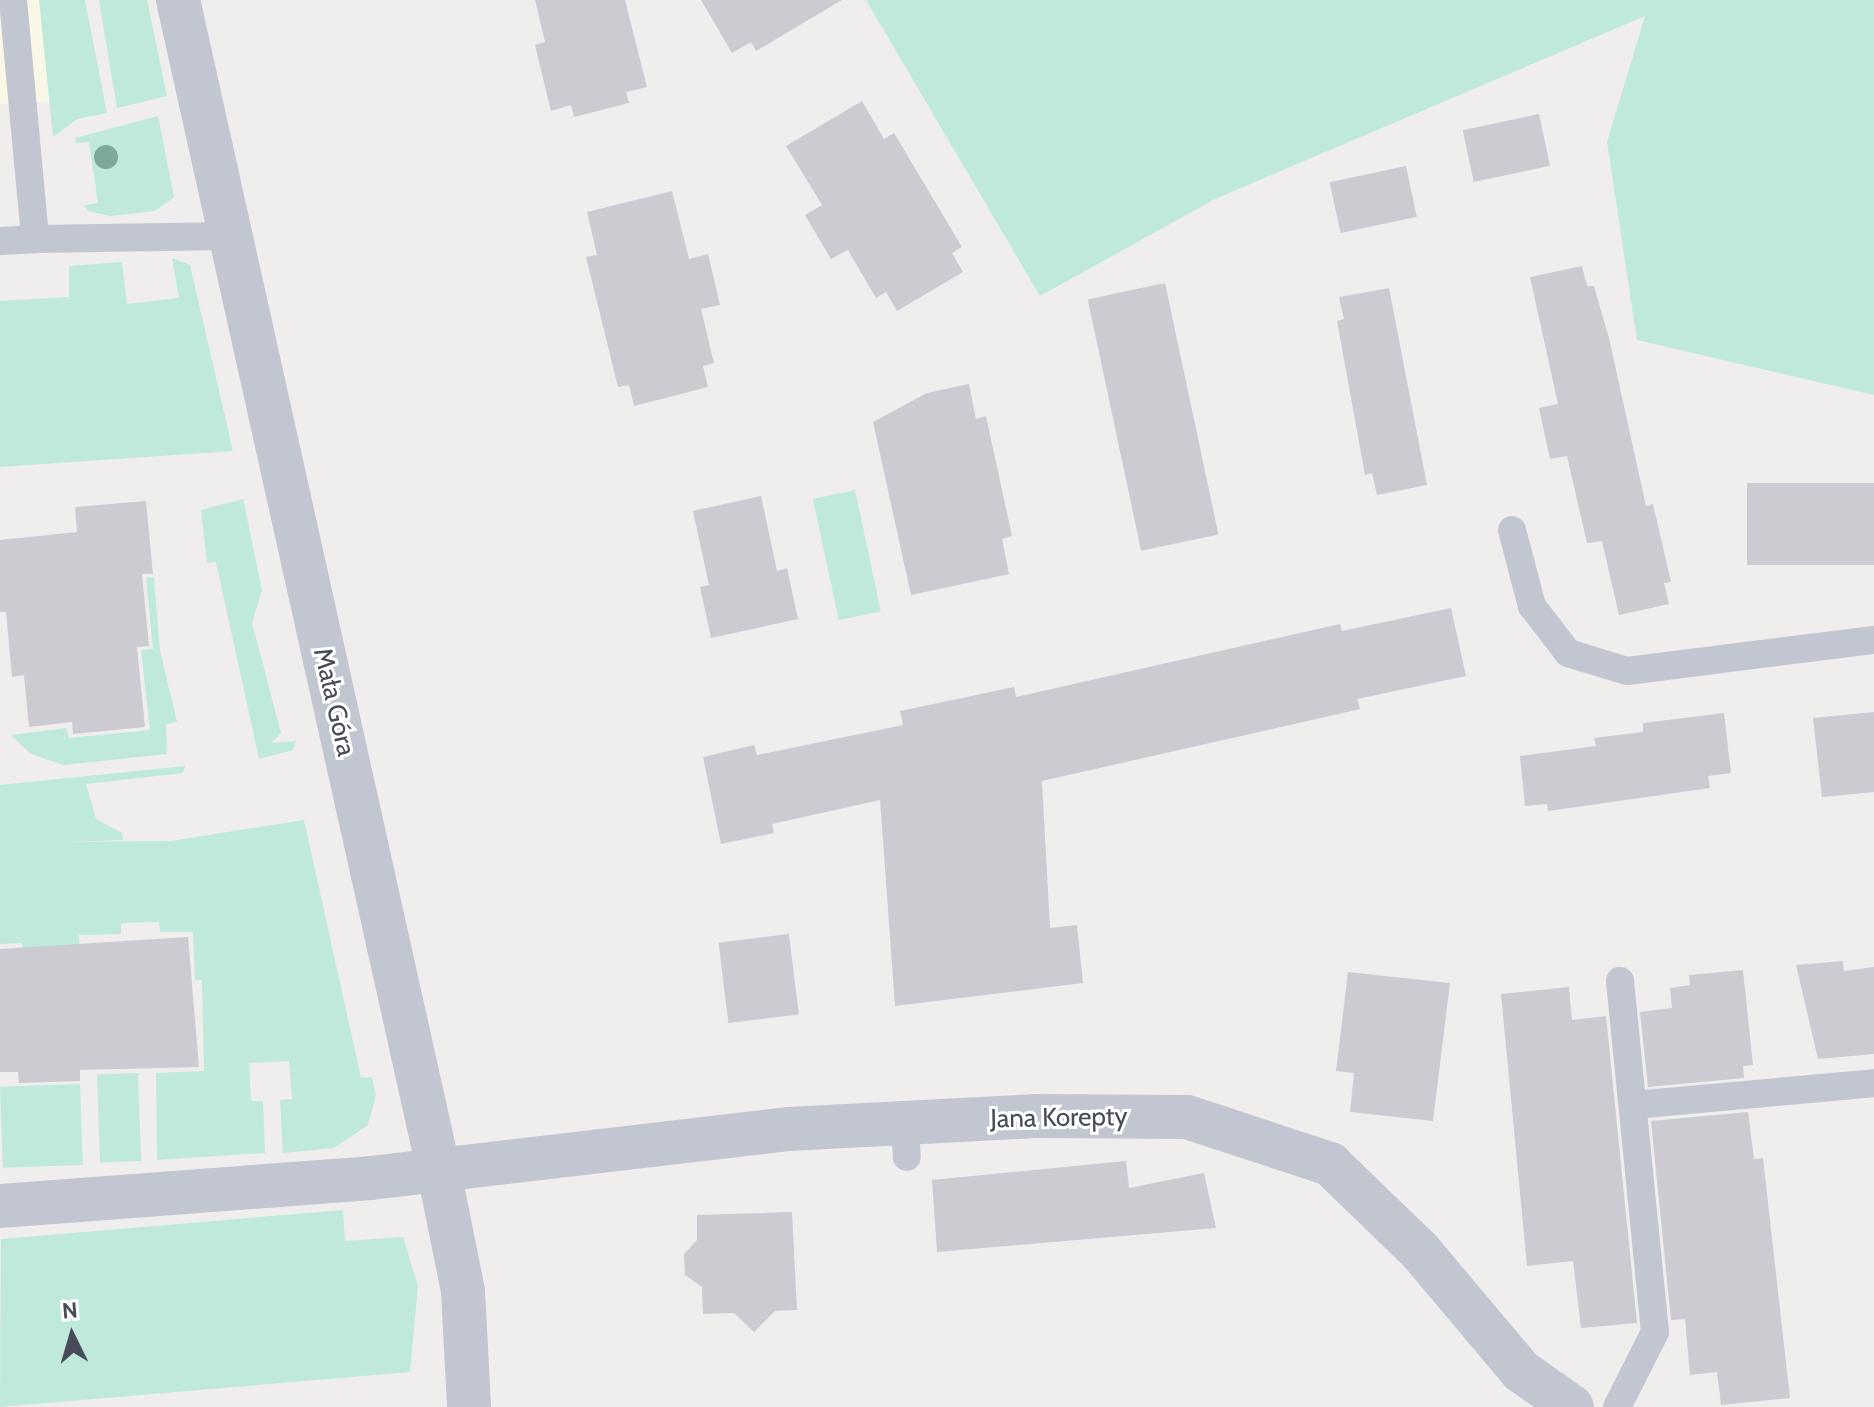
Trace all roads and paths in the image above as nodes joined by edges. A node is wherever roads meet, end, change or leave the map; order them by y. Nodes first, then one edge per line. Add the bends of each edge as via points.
1 (13, 0) edge
2 (178, 0) edge
3 (230, 236) junction
4 (35, 239) junction
5 (0, 241) edge
6 (1512, 530) dead end
7 (1874, 640) edge
8 (1620, 981) dead end
9 (1874, 1083) edge
10 (1634, 1105) junction
11 (438, 1167) junction
12 (0, 1206) edge
13 (469, 1407) edge
14 (1572, 1407) edge
15 (1617, 1407) edge

1 - 4 lane
2 - 3 street, Mała Góra
3 - 4 lane
3 - 11 street, Mała Góra
4 - 5 lane
6 - 7 lane via 1532,606 1568,653 1627,671
8 - 10 lane
9 - 10 lane
10 - 15 lane via 1655,1332
11 - 12 street, Jana Korepty via 371,1178
11 - 13 street, Mała Góra via 463,1291
11 - 14 street, Jana Korepty via 906,1140 1187,1117 1330,1164 1420,1251 1521,1371

